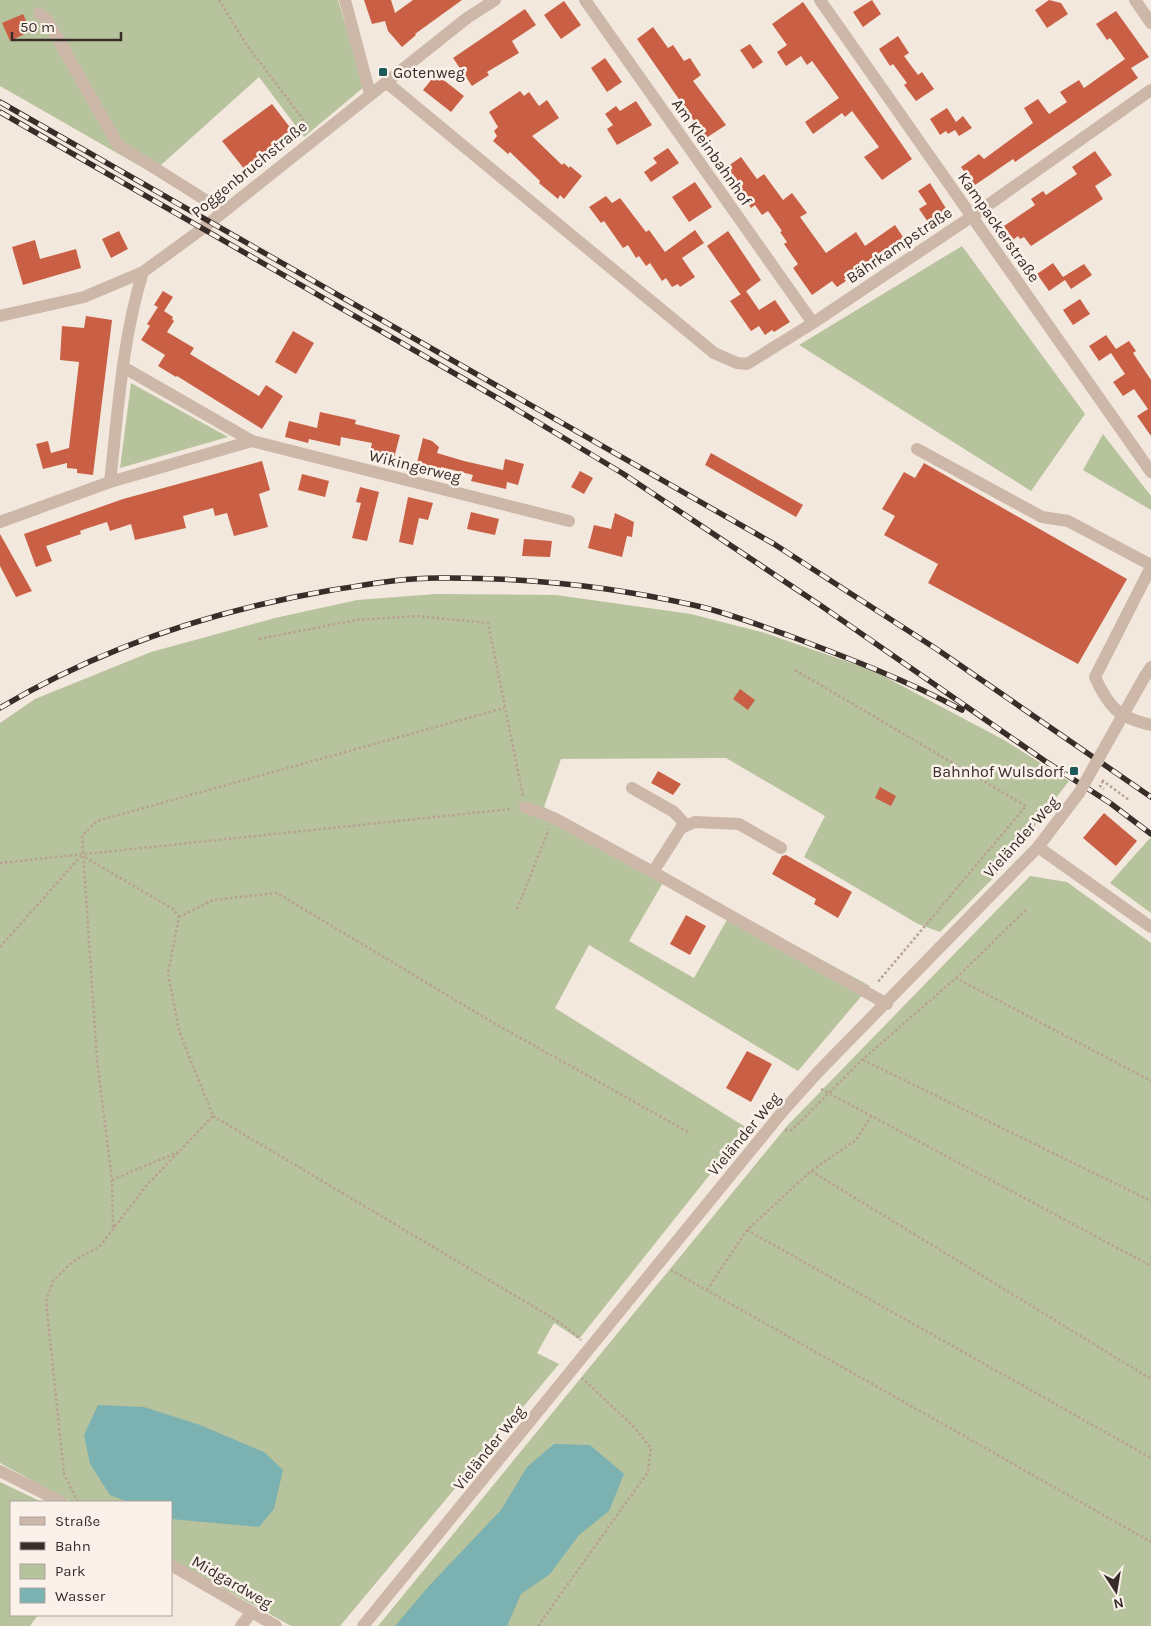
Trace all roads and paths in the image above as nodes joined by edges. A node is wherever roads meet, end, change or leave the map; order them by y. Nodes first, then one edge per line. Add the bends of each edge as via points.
1 (219, 0) edge
2 (345, 0) edge
3 (495, 0) edge
4 (585, 0) edge
5 (820, 0) edge
6 (1134, 0) edge
7 (39, 13) dead end
8 (1151, 23) edge
9 (386, 82) junction
10 (1151, 90) edge
11 (370, 94) junction
12 (316, 136) junction
13 (223, 211) junction
14 (971, 216) junction
15 (143, 272) junction
16 (0, 316) edge
17 (813, 323) junction
18 (123, 367) junction
19 (252, 441) junction
20 (917, 449) dead end
21 (1151, 472) edge
22 (110, 482) junction
23 (570, 521) dead end
24 (0, 522) edge
25 (1151, 566) edge
26 (259, 639) dead end
27 (795, 670) dead end
28 (1148, 671) edge
29 (504, 708) junction
30 (1151, 725) edge
31 (632, 788) dead end
32 (1104, 789) dead end
33 (1129, 800) dead end
34 (525, 807) junction
35 (554, 818) junction
36 (685, 824) junction
37 (1038, 847) junction
38 (780, 848) dead end
39 (82, 855) junction
40 (0, 863) edge
41 (654, 872) junction
42 (517, 909) dead end
43 (1027, 909) dead end
44 (179, 917) junction
45 (1151, 927) edge
46 (0, 947) edge
47 (956, 978) junction
48 (868, 993) junction
49 (887, 1004) junction
50 (862, 1060) junction
51 (1151, 1081) edge
52 (809, 1082) junction
53 (829, 1093) junction
54 (872, 1115) junction
55 (213, 1116) junction
56 (771, 1126) junction
57 (688, 1132) dead end
58 (179, 1151) junction
59 (811, 1171) junction
60 (112, 1180) junction
61 (1151, 1201) edge
62 (113, 1227) junction
63 (747, 1230) junction
64 (658, 1263) junction
65 (1151, 1266) edge
66 (707, 1290) junction
67 (590, 1349) junction
68 (574, 1370) junction
69 (1151, 1379) edge
70 (1151, 1458) edge
71 (0, 1470) edge
72 (59, 1501) edge
73 (78, 1501) edge
74 (1151, 1542) edge
75 (172, 1566) edge
76 (252, 1612) junction
77 (240, 1626) edge
78 (276, 1626) edge
79 (363, 1626) edge
80 (538, 1626) edge

1 - 12 path via 246,44
2 - 11 street
3 - 9 street, Poggenbruchstraße
4 - 17 street, Am Kleinbahnhof
5 - 14 street, Kampackerstraße
6 - 8 street
7 - 13 street via 48,21 118,145
9 - 11 street, Poggenbruchstraße
9 - 17 street, Bährkampstraße via 714,353 747,364
10 - 14 street, Bährkampstraße
11 - 12 street, Poggenbruchstraße
12 - 13 street, Poggenbruchstraße
13 - 15 street, Poggenbruchstraße
14 - 17 street, Bährkampstraße
14 - 21 street, Kampackerstraße
15 - 16 street, Poggenbruchstraße via 84,297
15 - 18 street
18 - 19 street, Wikingerweg
18 - 22 street
19 - 22 street
19 - 23 street, Wikingerweg
20 - 25 street via 1042,517 1068,522
22 - 24 street
25 - 30 street via 1095,677 1106,701 1129,720
26 - 29 path via 356,620 418,616 488,623
27 - 48 path via 1026,806
28 - 37 street, Vieländer Weg, bridge via 1079,793
29 - 34 path
29 - 39 path via 97,821 82,836
31 - 36 street via 674,812
32 - 33 path via 1100,786 1104,782
34 - 35 street
34 - 39 path
35 - 41 street
35 - 42 path
36 - 38 street via 720,821 739,824
36 - 41 street
37 - 45 street
37 - 49 street, Vieländer Weg
39 - 40 path
39 - 44 path via 173,909
39 - 46 path
39 - 60 path via 97,1060
41 - 48 street
43 - 47 path
44 - 55 path via 168,973 179,1031
44 - 57 path via 213,900 277,893 492,1022
47 - 50 path
47 - 51 path
48 - 49 street
49 - 52 street, Vieländer Weg
50 - 53 path
50 - 61 path
52 - 53 path
52 - 56 street, Vieländer Weg
53 - 54 path
53 - 56 path via 792,1130 778,1130
54 - 59 path via 856,1140
54 - 65 path
55 - 58 path
55 - 67 path via 561,1323
56 - 64 street, Vieländer Weg
58 - 60 path
58 - 62 path
59 - 63 path
59 - 69 path
60 - 62 path
62 - 73 path via 100,1246 72,1262 53,1281 46,1301 64,1474
63 - 66 path
63 - 70 path
64 - 66 path
64 - 67 street, Vieländer Weg
66 - 74 path
67 - 68 street, Vieländer Weg
68 - 79 street, Vieländer Weg
68 - 80 path via 634,1426 651,1448 648,1472
71 - 72 street
75 - 76 street, Midgardweg
76 - 77 street
76 - 78 street, Midgardweg

